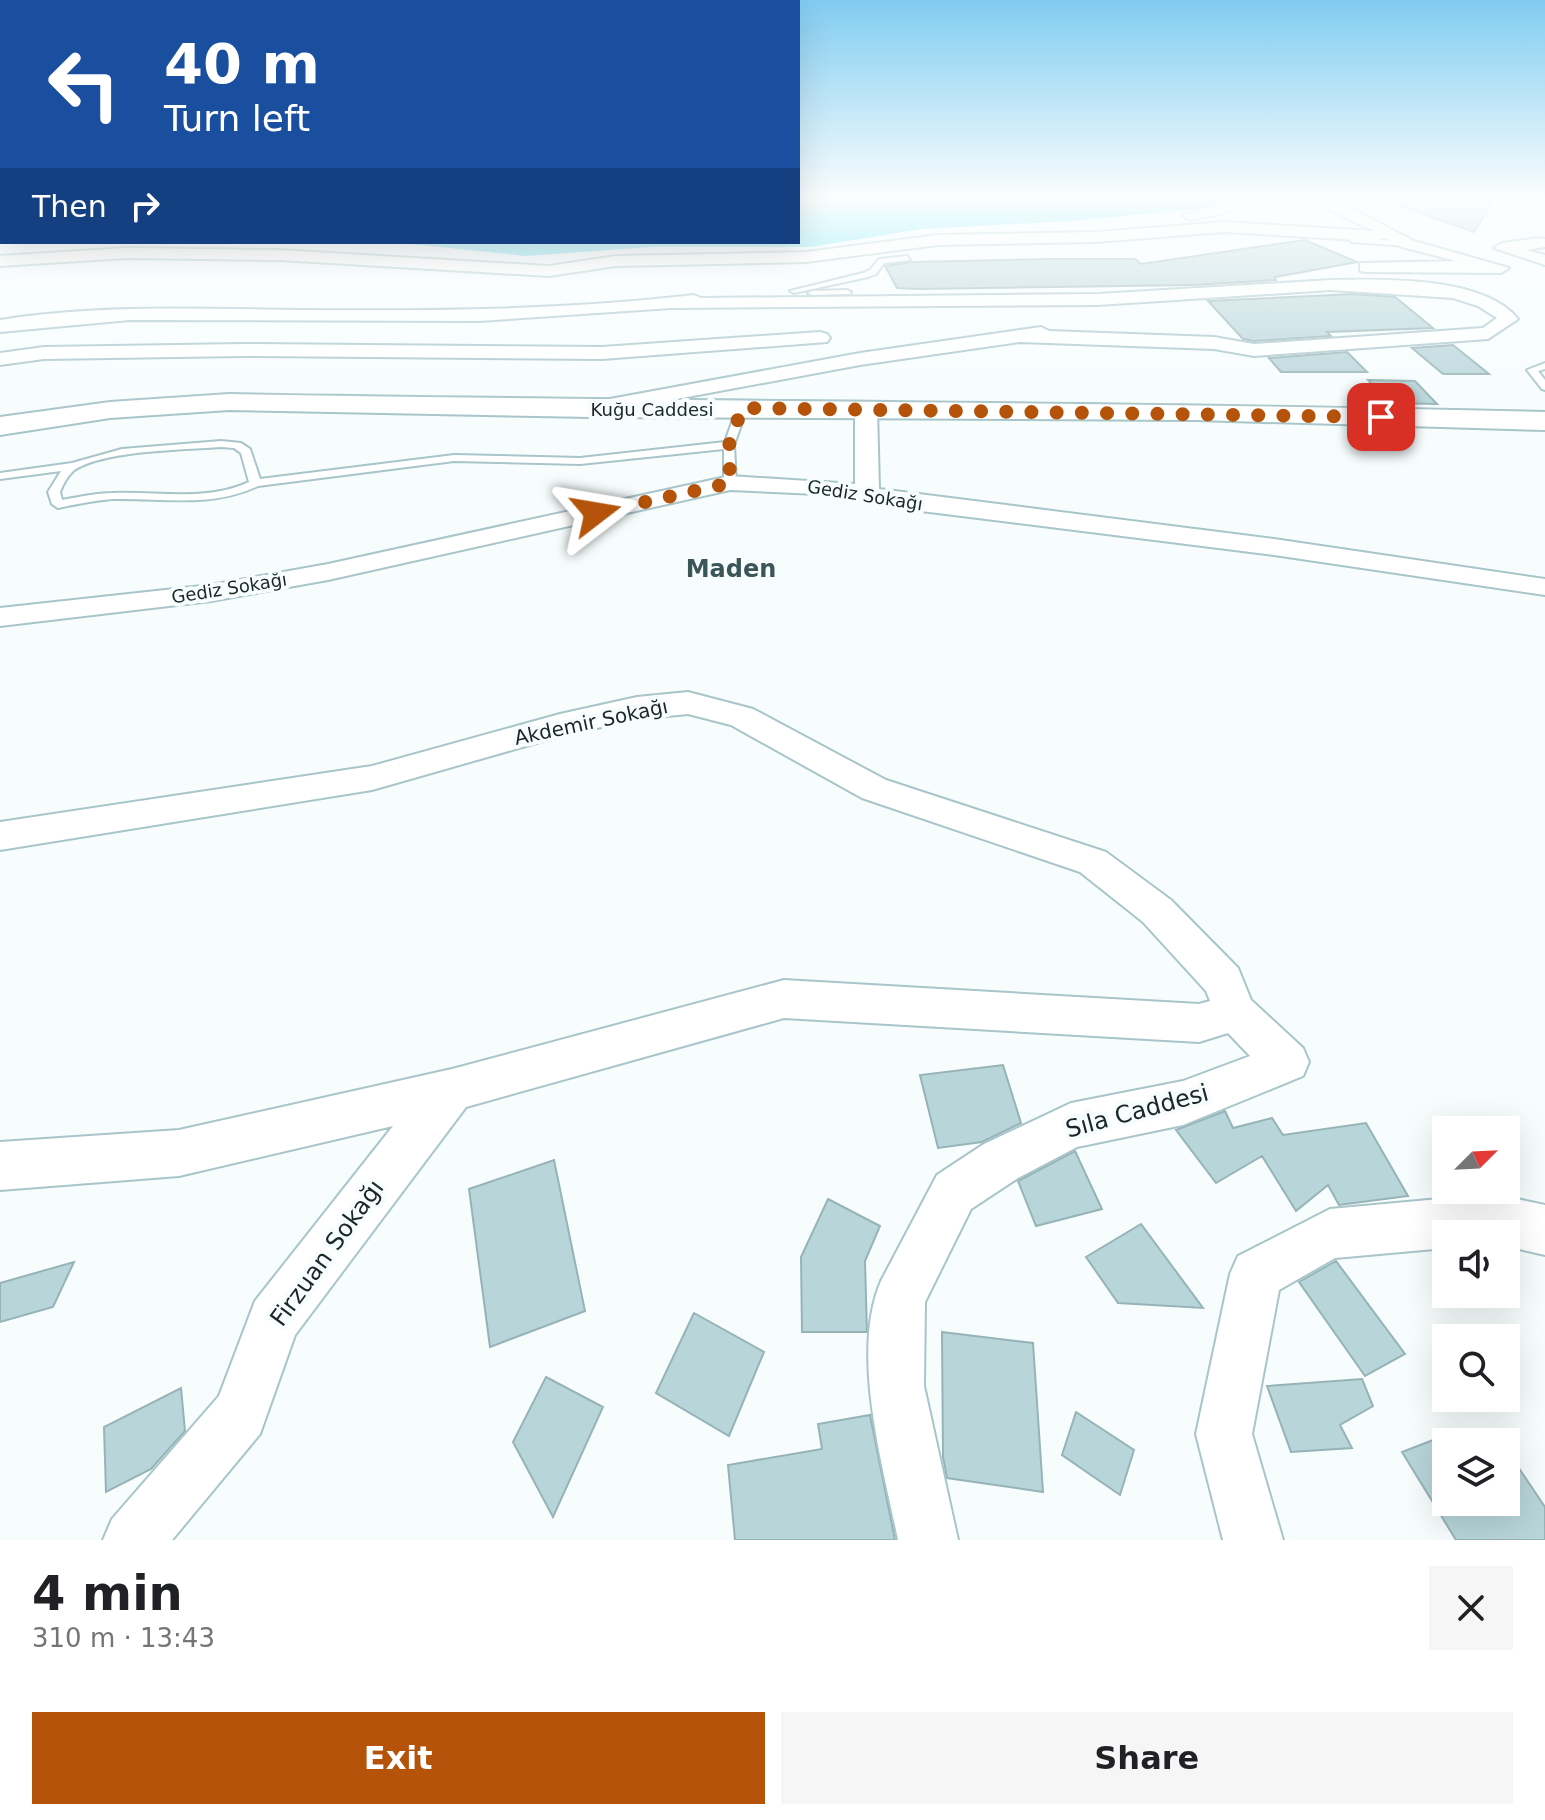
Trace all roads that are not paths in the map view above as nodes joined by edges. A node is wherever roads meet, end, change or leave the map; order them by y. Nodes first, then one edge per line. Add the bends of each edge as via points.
1 (513, 269) edge
2 (563, 269) edge
3 (876, 269) edge
4 (1361, 269) edge
5 (1385, 286) junction
6 (794, 291) junction
7 (1232, 291) junction
8 (847, 292) dead end
9 (672, 303) junction
10 (1175, 318) dead end
11 (1148, 321) dead end
12 (0, 326) edge
13 (1020, 336) junction
14 (820, 338) dead end
15 (0, 359) edge
16 (1545, 366) edge
17 (1545, 387) edge
18 (742, 408) junction
19 (866, 408) junction
20 (591, 409) junction
21 (1545, 421) edge
22 (7, 425) edge
23 (729, 445) junction
24 (74, 466) junction
25 (0, 476) edge
26 (255, 483) junction
27 (730, 483) junction
28 (867, 493) junction
29 (1545, 587) edge
30 (0, 617) edge
31 (0, 836) edge
32 (1235, 1012) junction
33 (452, 1090) junction
34 (0, 1166) edge
35 (1545, 1230) edge
36 (133, 1540) edge
37 (928, 1540) edge
38 (1253, 1540) edge

1 - 2 street
3 - 6 lane
4 - 7 street
5 - 7 street
5 - 10 street via 1265,297
5 - 13 street via 1475,299 1497,306 1509,319 1488,333 1254,350 1214,343
6 - 8 lane
6 - 9 street
7 - 9 street via 1015,301
9 - 12 street via 503,314 80,316
11 - 13 street
13 - 20 street via 860,359
14 - 15 street via 602,353 243,350 44,353
16 - 17 lane via 1532,370
18 - 19 street, Kuğu Caddesi
18 - 20 street, Kuğu Caddesi
18 - 23 lane
19 - 21 street, Kuğu Caddesi
19 - 28 street
20 - 22 street, Kuğu Caddesi via 229,402
23 - 26 lane via 580,461 454,458
23 - 27 lane
24 - 25 lane
24 - 26 lane via 149,451 237,445 246,451
24 - 26 lane via 61,476 54,492 58,504 114,496 218,495
27 - 28 street, Gediz Sokağı
27 - 30 street, Gediz Sokağı via 328,572 211,593
28 - 29 street, Gediz Sokağı
31 - 32 street, Akdemir Sokağı via 372,778 560,725 688,703 742,717 874,789 1093,862 1157,911 1205,961 1223,981
32 - 33 street via 1199,1023 784,999
32 - 37 street, Sıla Caddesi via 1287,1062 1183,1103 1071,1126 954,1192 899,1299 896,1386
33 - 34 street via 179,1153
33 - 36 street, Firzuan Sokağı via 274,1320 240,1414
35 - 38 street via 1494,1219 1330,1234 1256,1274 1224,1434

